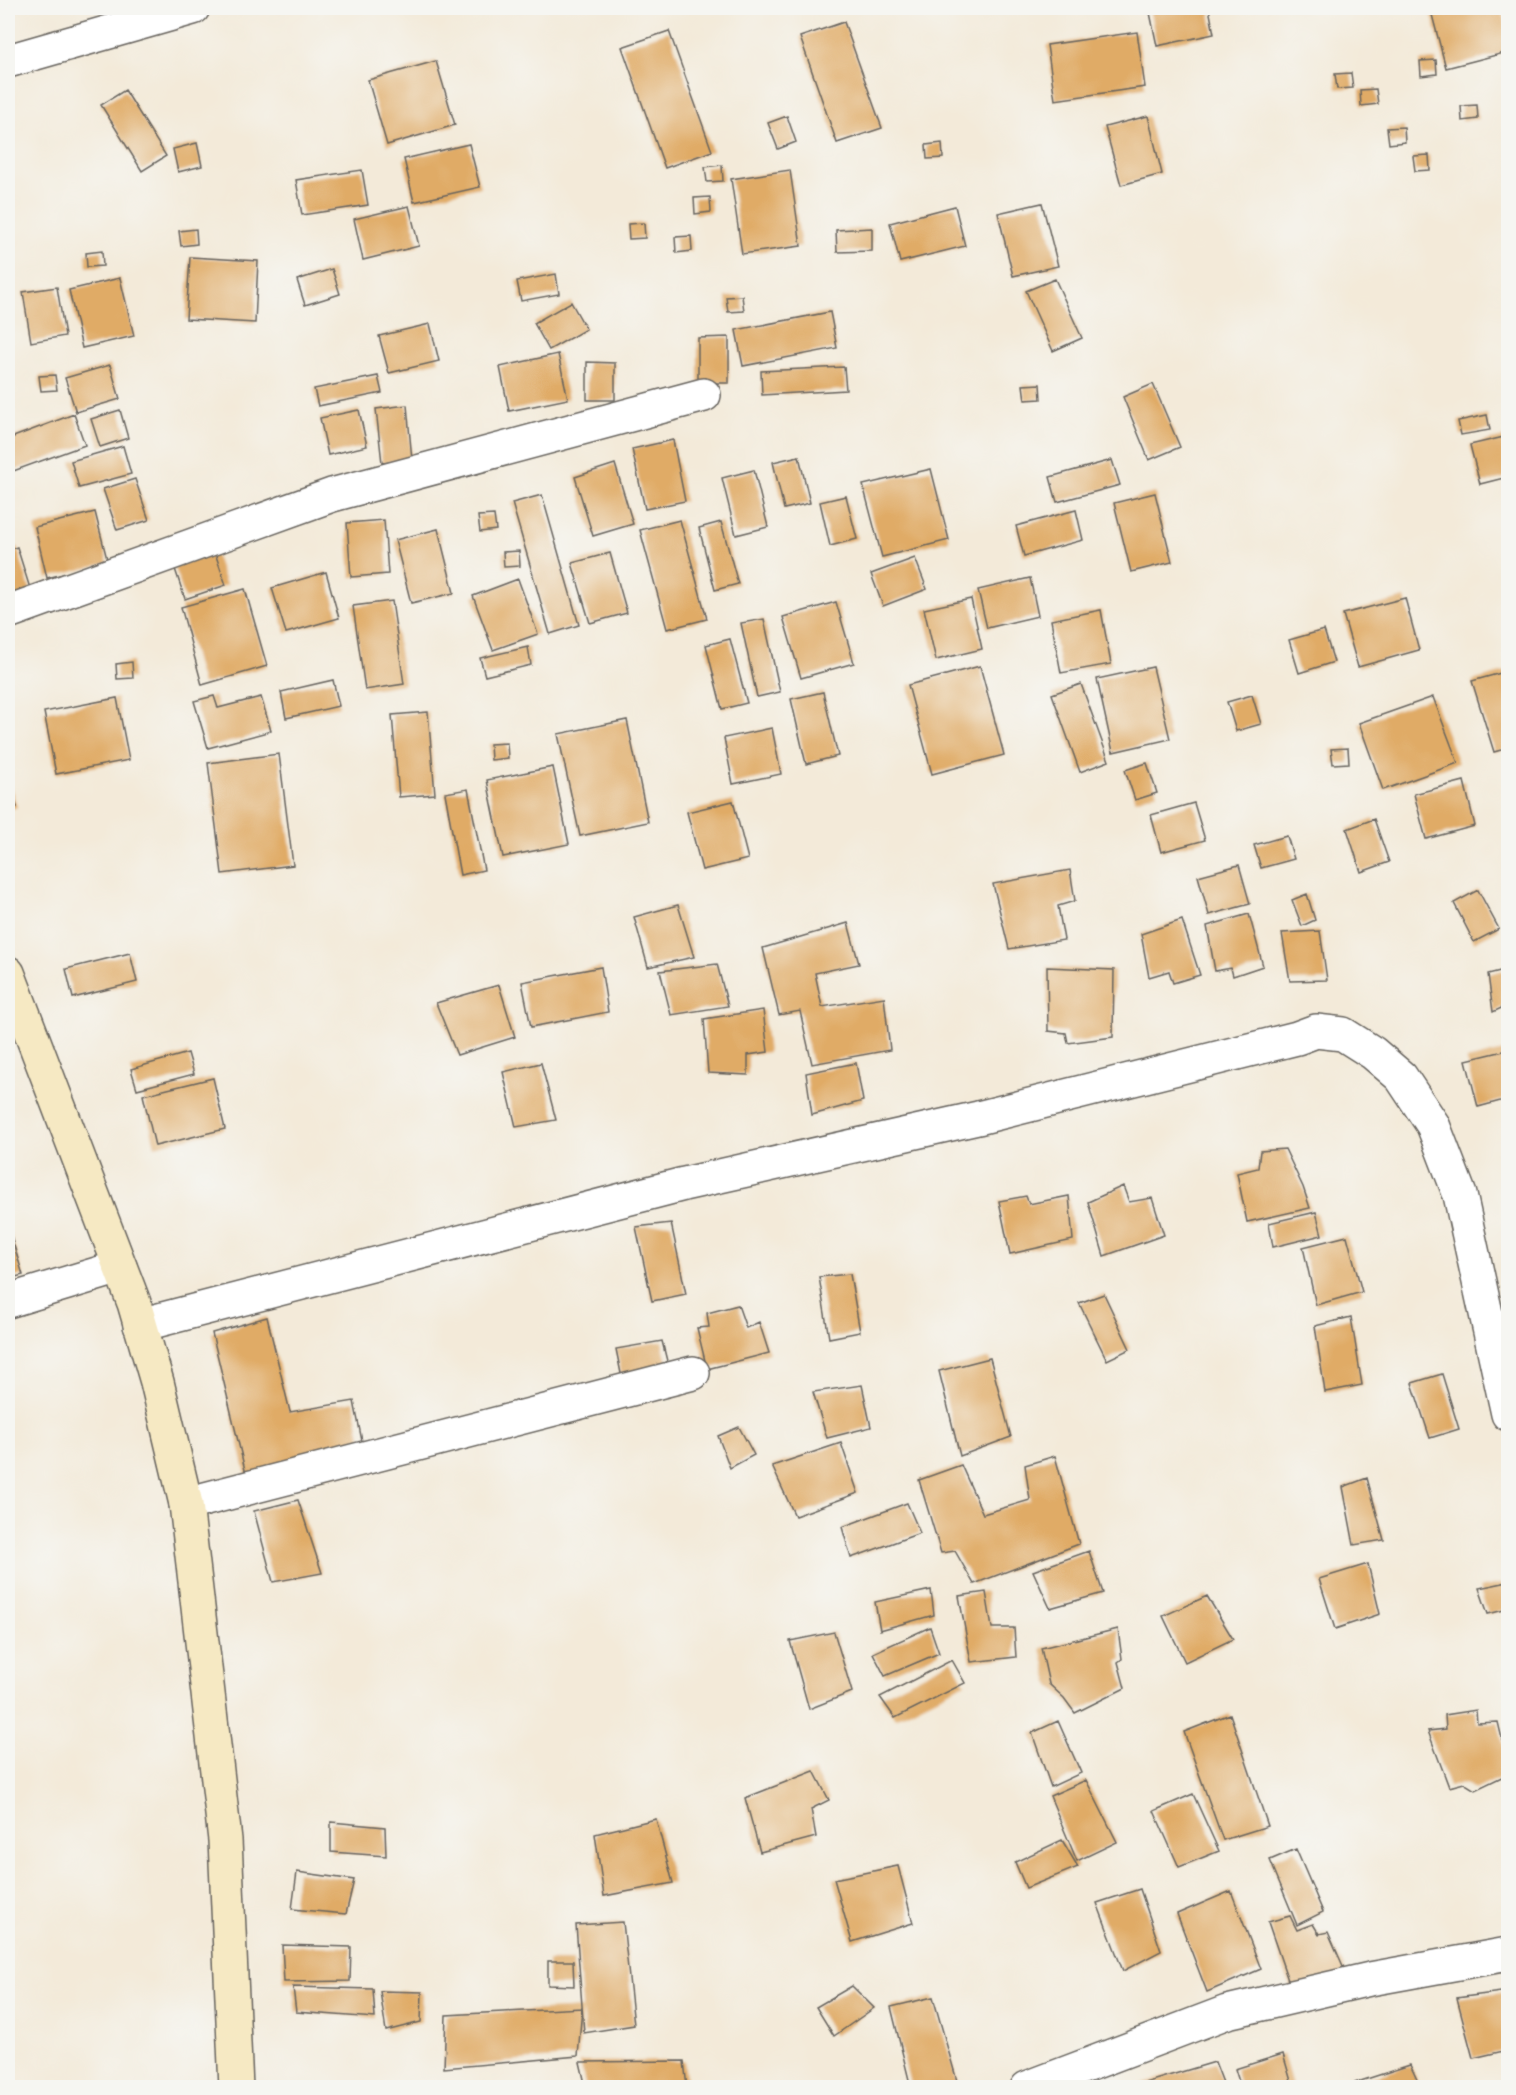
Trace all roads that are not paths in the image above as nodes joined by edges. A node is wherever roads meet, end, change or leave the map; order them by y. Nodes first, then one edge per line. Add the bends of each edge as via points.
1 (193, 8) edge
2 (8, 61) edge
3 (704, 395) dead end
4 (8, 612) edge
5 (8, 973) edge
6 (120, 1267) junction
7 (8, 1301) edge
8 (140, 1325) junction
9 (693, 1373) dead end
10 (1509, 1414) edge
11 (186, 1504) junction
12 (1509, 1954) edge
13 (236, 2088) edge
14 (1027, 2088) edge

1 - 2 street
3 - 4 street via 332,495
5 - 6 street
6 - 7 street
6 - 8 street
8 - 10 street via 684,1184 990,1115 1316,1032 1343,1034 1373,1053 1401,1077 1433,1125 1460,1196
8 - 11 street
9 - 11 street
11 - 13 street via 225,1840
12 - 14 street via 1370,1979 1227,2012

